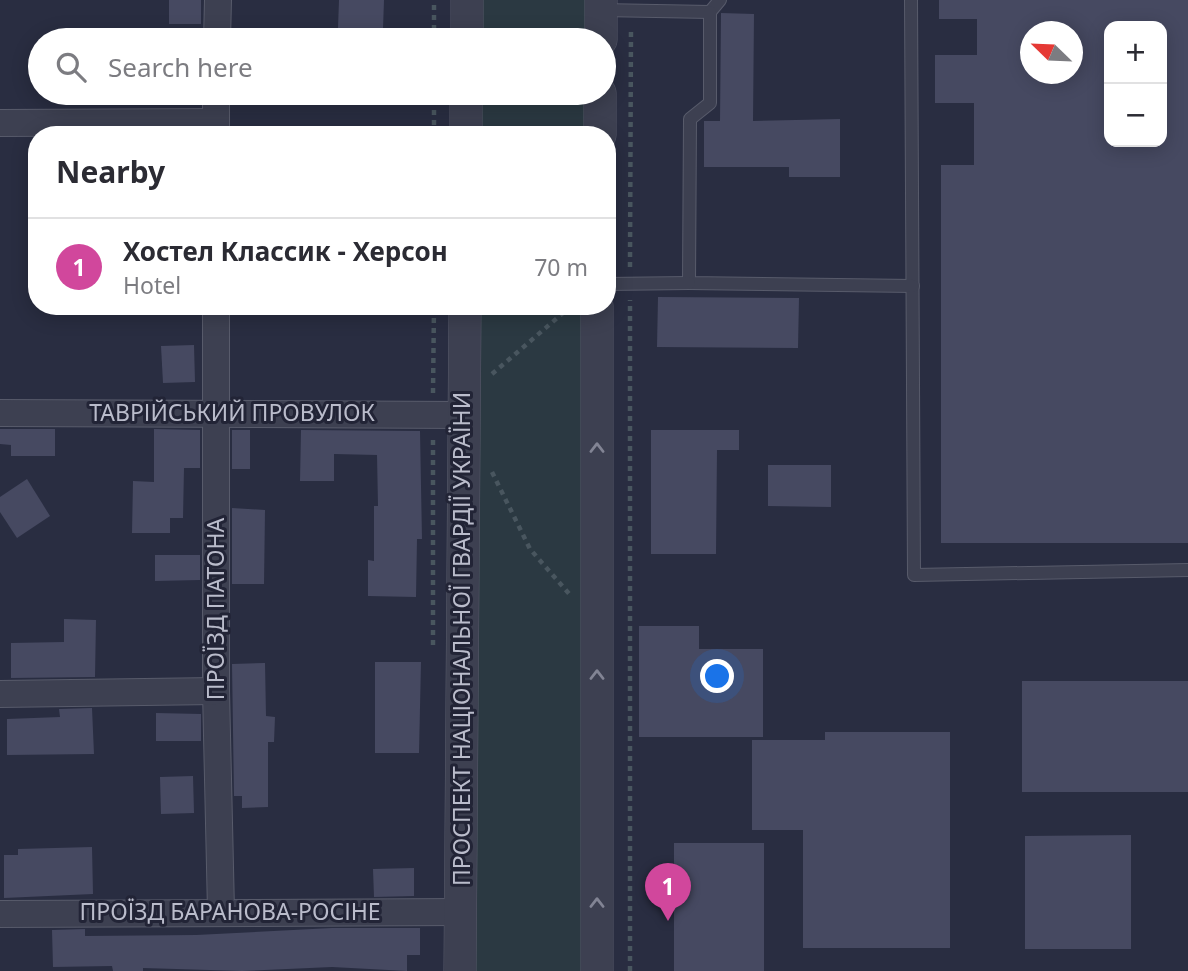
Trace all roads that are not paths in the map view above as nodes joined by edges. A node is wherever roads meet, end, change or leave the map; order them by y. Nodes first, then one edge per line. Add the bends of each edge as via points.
1 (218, 0) edge
2 (467, 0) edge
3 (720, 0) edge
4 (911, 0) edge
5 (710, 12) junction
6 (609, 15) edge
7 (217, 28) edge
8 (467, 28) edge
9 (216, 105) edge
10 (466, 105) edge
11 (600, 105) edge
12 (0, 123) edge
13 (130, 126) edge
14 (216, 126) edge
15 (466, 126) edge
16 (600, 126) edge
17 (689, 283) junction
18 (616, 284) edge
19 (913, 286) junction
20 (216, 315) edge
21 (464, 315) edge
22 (597, 315) edge
23 (216, 411) junction
24 (0, 412) edge
25 (449, 415) junction
26 (1188, 570) edge
27 (216, 691) junction
28 (0, 694) edge
29 (221, 911) junction
30 (460, 912) junction
31 (0, 914) edge
32 (460, 971) edge
33 (597, 971) edge

1 - 7 street
2 - 8 street
3 - 5 lane
4 - 19 lane
5 - 6 lane
5 - 17 lane via 710,103 690,119
9 - 14 street
10 - 15 street
11 - 16 street
12 - 13 street
17 - 18 lane
17 - 19 lane
19 - 26 lane via 914,575
20 - 23 street, ПРОЇЗД ПАТОНА
21 - 25 street, ПРОСПЕКТ НАЦІОНАЛЬНОЇ ГВАРДІЇ УКРАЇНИ
33 -> 22 street
23 - 24 street, ТАВРІЙСЬКИЙ ПРОВУЛОК
23 - 25 street, ТАВРІЙСЬКИЙ ПРОВУЛОК
23 - 27 street, ПРОЇЗД ПАТОНА
25 - 30 street, ПРОСПЕКТ НАЦІОНАЛЬНОЇ ГВАРДІЇ УКРАЇНИ
27 - 28 street
27 - 29 street, ПРОЇЗД ПАТОНА
29 - 30 street, ПРОЇЗД БАРАНОВА-РОСІНЕ
29 - 31 street, ПРОЇЗД БАРАНОВА-РОСІНЕ
30 - 32 street, ПРОСПЕКТ НАЦІОНАЛЬНОЇ ГВАРДІЇ УКРАЇНИ

